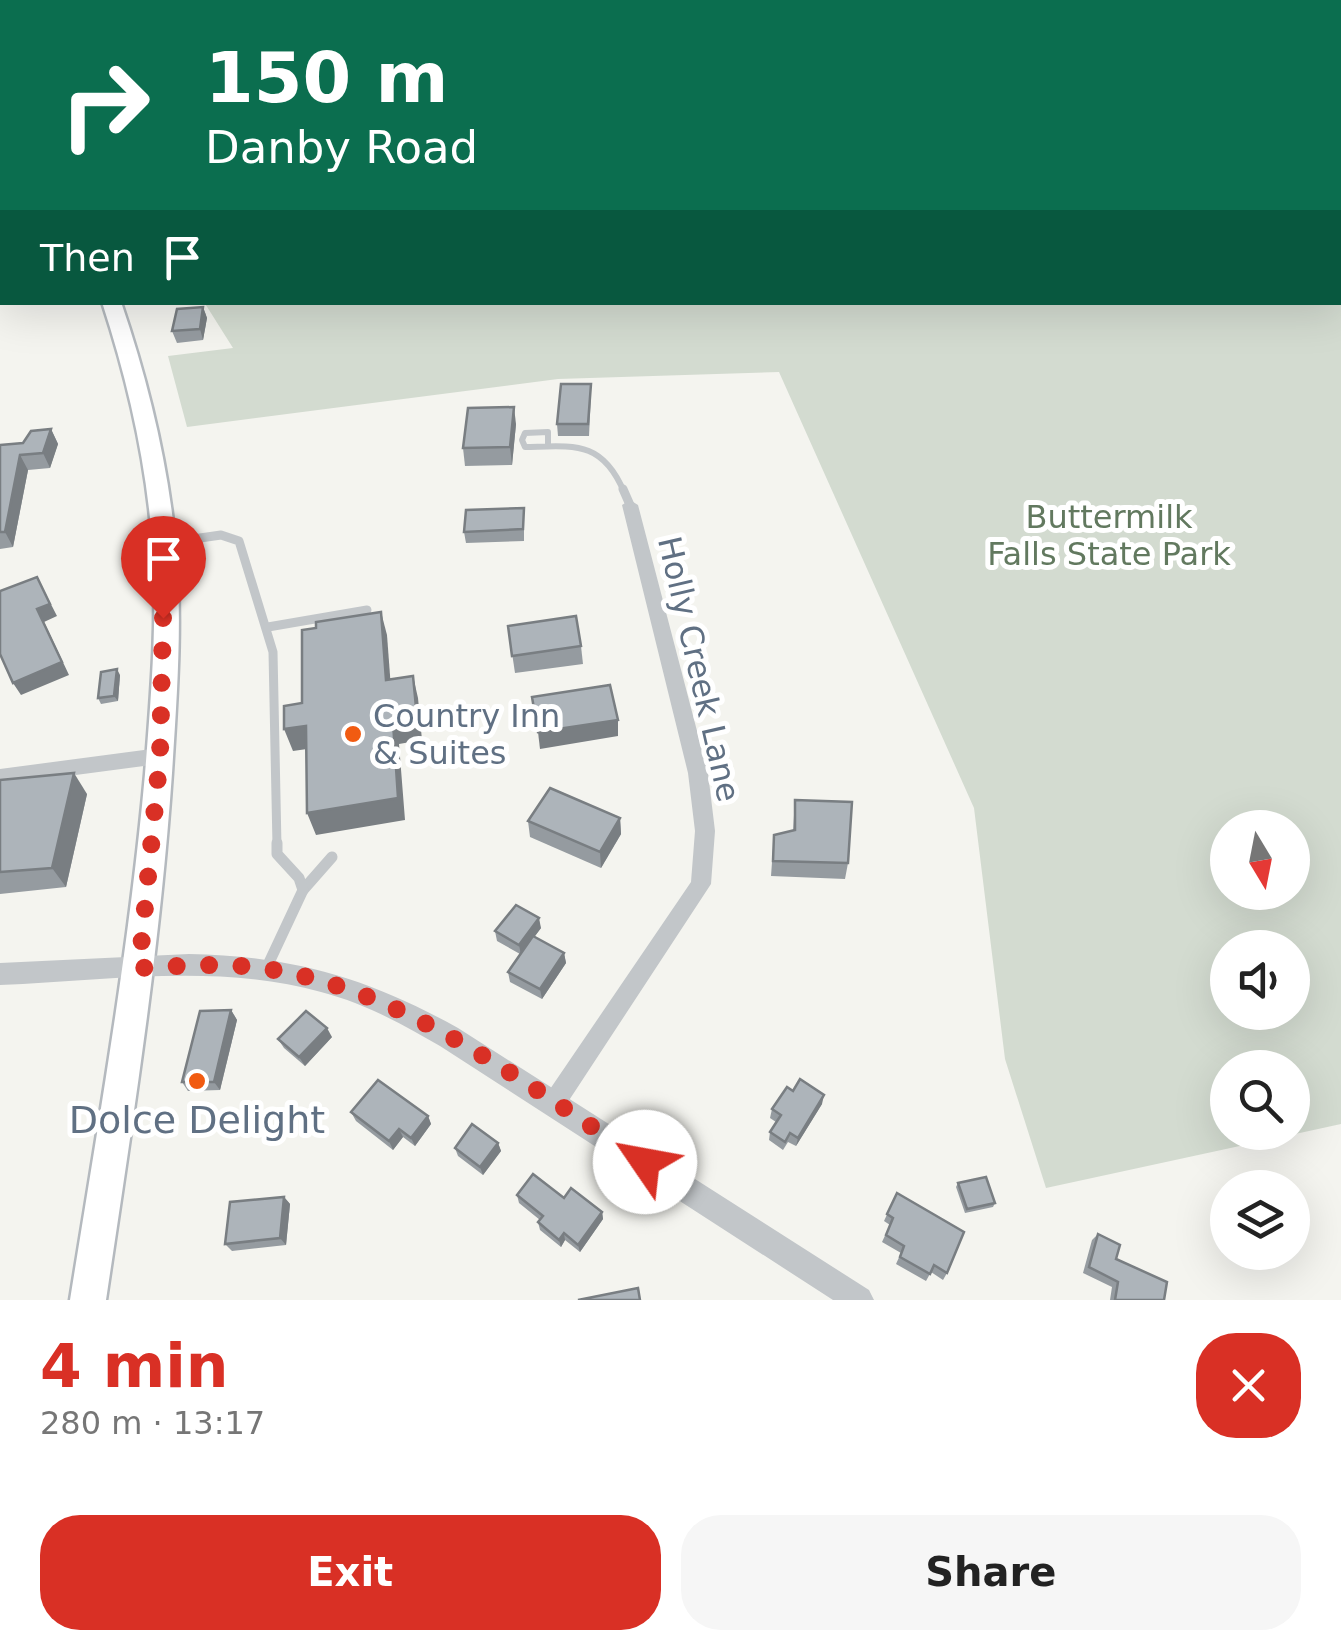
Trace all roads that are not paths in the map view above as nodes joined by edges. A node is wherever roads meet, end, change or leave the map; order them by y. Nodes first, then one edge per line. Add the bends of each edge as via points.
1 (112, 305) edge
2 (548, 446) dead end
3 (630, 505) joint
4 (164, 543) junction
5 (367, 610) edge
6 (268, 627) junction
7 (160, 756) junction
8 (0, 778) edge
9 (332, 858) dead end
10 (303, 890) junction
11 (139, 968) junction
12 (266, 968) junction
13 (0, 974) edge
14 (554, 1104) junction
15 (88, 1300) edge
16 (859, 1300) edge

1 - 4 main road via 140,387
2 - 3 lane via 599,452 615,467
3 - 14 street, Holly Creek Lane via 698,773 705,830 701,884
4 - 6 lane via 221,536 238,542
4 - 7 main road
5 - 6 lane
6 - 10 lane via 277,854
7 - 8 street
7 - 11 main road
9 - 10 lane
10 - 12 lane
11 - 12 street
11 - 13 street
11 - 15 main road
12 - 14 street via 337,984 403,1011
14 - 16 street

